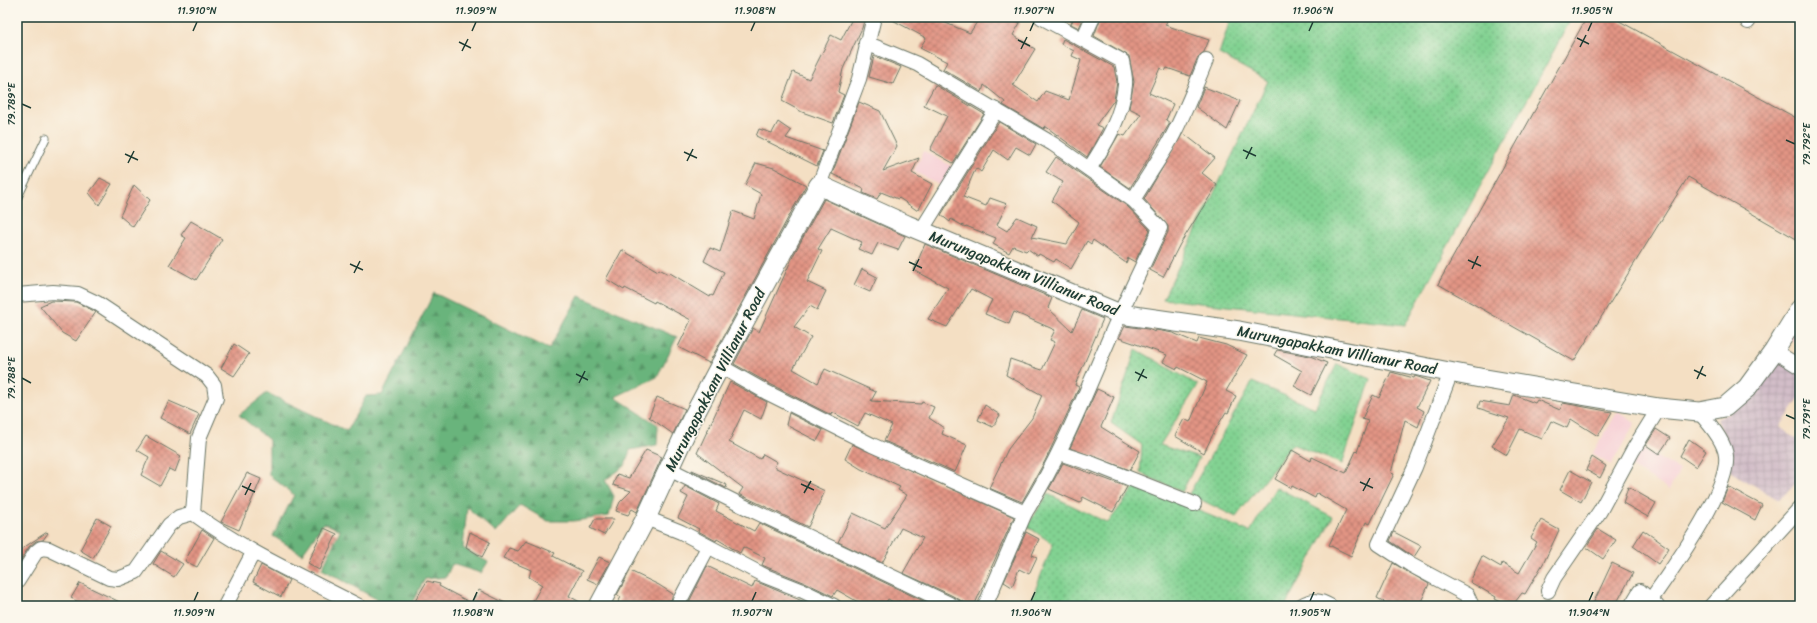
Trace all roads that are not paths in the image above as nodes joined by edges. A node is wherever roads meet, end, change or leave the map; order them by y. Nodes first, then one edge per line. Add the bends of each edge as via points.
1 (874, 17) edge
2 (1041, 17) edge
3 (1093, 17) edge
4 (1083, 39) junction
5 (866, 43) junction
6 (1206, 60) dead end
7 (996, 110) junction
8 (46, 138) dead end
9 (1089, 169) junction
10 (819, 185) junction
11 (17, 199) edge
12 (1133, 200) junction
13 (921, 231) junction
14 (17, 296) edge
15 (1800, 309) edge
16 (1120, 314) junction
17 (1774, 351) junction
18 (720, 366) junction
19 (1800, 367) edge
20 (1451, 372) junction
21 (1659, 408) junction
22 (1700, 412) junction
23 (1059, 453) junction
24 (669, 469) junction
25 (1194, 504) dead end
26 (1800, 508) edge
27 (193, 513) junction
28 (1025, 513) junction
29 (646, 518) junction
30 (708, 547) junction
31 (253, 552) junction
32 (17, 582) edge
33 (1548, 591) dead end
34 (1653, 603) edge
35 (225, 606) edge
36 (358, 606) edge
37 (600, 606) edge
38 (677, 606) edge
39 (834, 606) edge
40 (954, 606) edge
41 (985, 606) edge
42 (1301, 606) edge
43 (1330, 606) edge
44 (1472, 606) edge
45 (1631, 606) edge
46 (1710, 606) edge

1 - 5 street
2 - 4 street
3 - 4 street
4 - 9 street via 1122,61 1126,84 1119,117
5 - 7 street via 916,64
5 - 10 street via 859,78
6 - 12 street via 1177,126
7 - 9 street
7 - 13 street
8 - 11 lane
9 - 12 street
10 - 13 main road, Murungapakkam Villianur Road
10 - 18 main road, Murungapakkam Villianur Road
12 - 16 street via 1160,228
13 - 16 main road, Murungapakkam Villianur Road
14 - 27 street via 53,292 78,294 97,303 207,376 214,385 216,398 199,438
15 - 17 main road, Murungapakkam Villianur Road
16 - 20 main road, Murungapakkam Villianur Road via 1239,331
16 - 23 street
17 - 19 street
17 - 22 main road, Murungapakkam Villianur Road via 1747,388 1725,407
18 - 24 main road, Murungapakkam Villianur Road
18 - 28 street via 872,445
20 - 21 main road, Murungapakkam Villianur Road
20 - 44 street via 1415,467 1379,544 1411,565 1467,595
21 - 22 main road, Murungapakkam Villianur Road
21 - 33 street via 1600,511 1554,578
22 - 34 street via 1720,440 1726,454 1726,465 1707,512
23 - 25 street
23 - 28 street
24 - 29 main road, Murungapakkam Villianur Road
24 - 40 street
26 - 46 street
27 - 31 street via 220,534
27 - 32 street via 179,517 169,525 136,572 118,579 109,578 49,549 41,548
28 - 41 street
29 - 30 street via 681,532
29 - 37 main road, Murungapakkam Villianur Road
30 - 38 street
30 - 39 street via 765,576
31 - 35 street
31 - 36 street
34 - 45 street via 1640,591
42 - 43 street via 1313,600 1322,601

